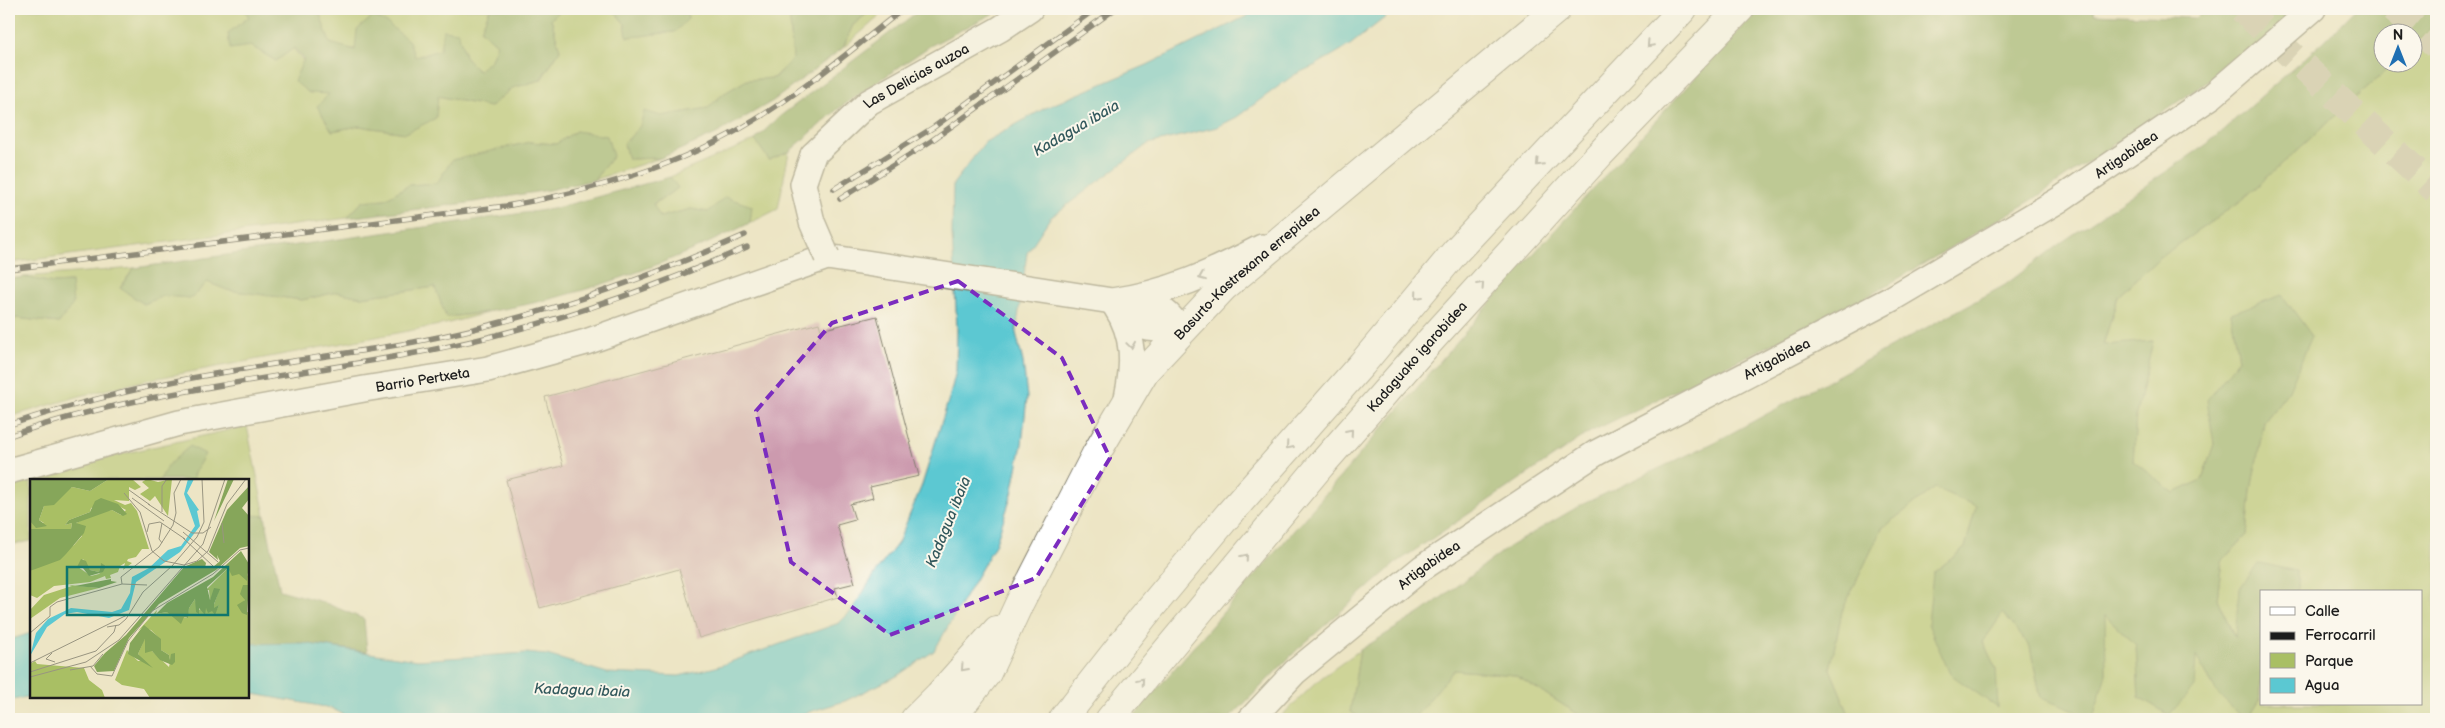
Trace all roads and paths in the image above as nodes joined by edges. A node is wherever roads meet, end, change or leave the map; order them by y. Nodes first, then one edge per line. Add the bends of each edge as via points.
1 (1030, 9) edge
2 (1557, 9) edge
3 (1683, 9) edge
4 (1740, 9) edge
5 (2313, 9) edge
6 (1292, 231) junction
7 (826, 256) junction
8 (1139, 297) junction
9 (1113, 302) junction
10 (1180, 331) junction
11 (1126, 403) junction
12 (9, 471) edge
13 (1019, 604) junction
14 (915, 719) edge
15 (951, 719) edge
16 (1063, 719) edge
17 (1110, 719) edge
18 (1251, 719) edge

1 - 7 street, Las Delicias auzoa, bridge via 869,102 813,155 803,184 812,222
2 - 6 main road, Basurto-Kastrexana errepidea
3 -> 16 main road via 1456,251 1362,364 1229,514
17 -> 4 main road, Kadaguako igarobidea via 1321,465 1430,341 1600,154
5 - 18 street, Artigabidea via 2212,96 2059,200 1891,299 1596,453 1422,568 1295,672
6 -> 8 street via 1207,275
6 - 10 main road, Basurto-Kastrexana errepidea via 1224,287
7 - 9 street
7 - 12 street, Barrio Pertxeta via 586,342 488,369 179,423
8 - 9 street
8 - 10 street via 1164,310
9 - 10 street via 1148,328
9 -> 11 street via 1124,318 1132,342 1133,370
10 - 11 main road, Basurto-Kastrexana errepidea via 1146,371
11 - 13 main road, Basurto-Kastrexana errepidea via 1096,454
13 -> 14 main road, Basurto-Kastrexana errepidea via 940,696
13 - 15 main road, Basurto-Kastrexana errepidea via 988,673

